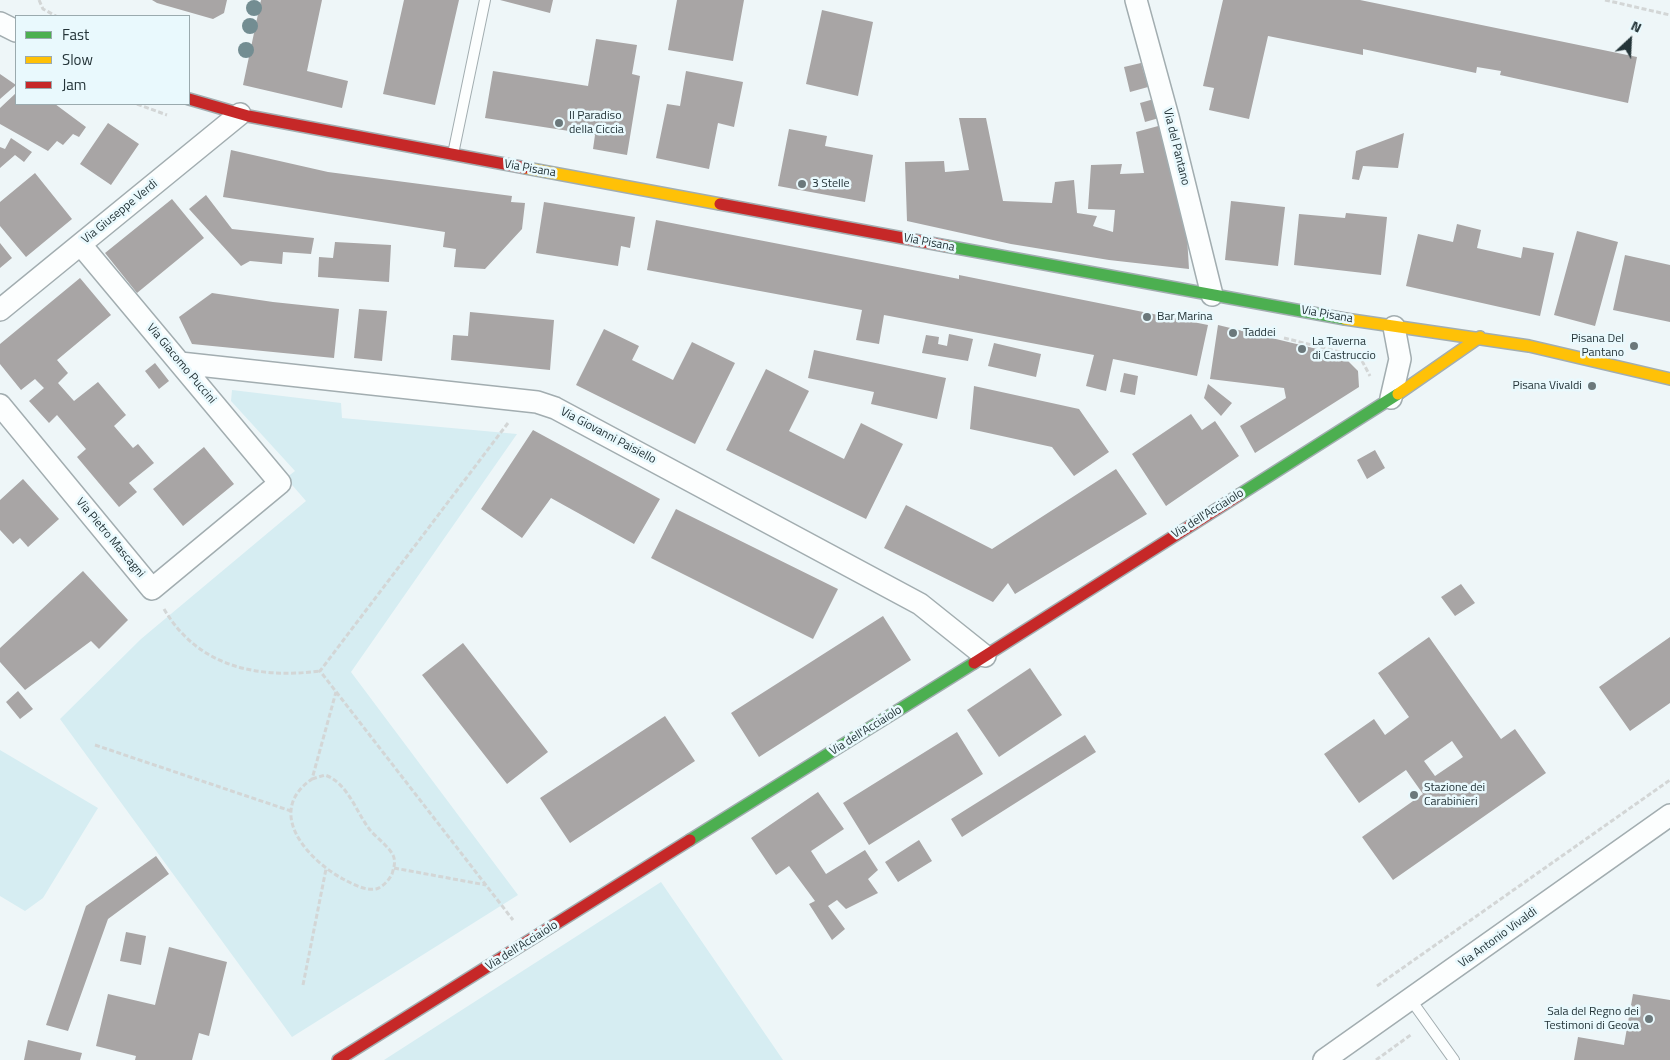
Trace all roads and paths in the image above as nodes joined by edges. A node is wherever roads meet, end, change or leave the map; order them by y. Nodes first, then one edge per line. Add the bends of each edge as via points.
1 (39, 0) edge
2 (485, 0) edge
3 (1136, 0) edge
4 (1605, 0) edge
5 (54, 15) edge
6 (1670, 15) edge
7 (0, 23) edge
8 (15, 30) edge
9 (190, 99) edge
10 (240, 114) junction
11 (452, 154) junction
12 (81, 244) junction
13 (1212, 295) junction
14 (0, 310) edge
15 (1394, 327) junction
16 (1480, 337) junction
17 (1281, 338) dead end
18 (180, 362) junction
19 (1670, 379) edge
20 (1369, 383) dead end
21 (1391, 398) junction
22 (525, 400) junction
23 (0, 405) edge
24 (280, 483) joint
25 (152, 589) junction
26 (985, 656) junction
27 (320, 671) junction
28 (336, 692) junction
29 (95, 745) dead end
30 (312, 779) junction
31 (1670, 780) edge
32 (291, 811) junction
33 (1670, 815) edge
34 (394, 868) junction
35 (326, 869) junction
36 (486, 885) junction
37 (529, 941) junction
38 (303, 985) dead end
39 (1376, 986) dead end
40 (1412, 1000) junction
41 (1407, 1026) dead end
42 (338, 1060) edge
43 (1324, 1060) edge
44 (1376, 1060) edge
45 (1454, 1060) edge

1 - 5 path via 43,9
2 - 11 lane
3 - 13 street, Via del Pantano
4 - 6 path
7 - 8 street
9 - 10 street, Via Pisana
10 - 11 street, Via Pisana
10 - 12 street, Via Giuseppe Verdi
11 - 13 street, Via Pisana
12 - 14 street, Via Giuseppe Verdi
12 - 18 street, Via Giacomo Puccini
13 - 15 street, Via Pisana
15 - 16 street, Via Pisana
15 - 21 street via 1400,359
16 - 19 street, Via Pisana
16 - 21 street, Via dell'Acciaiolo
17 - 20 path via 1360,357 1369,371
18 - 22 street, Via Giovanni Paisiello
18 - 24 street, Via Giacomo Puccini
21 - 26 street, Via dell'Acciaiolo
22 - 26 street, Via Giovanni Paisiello via 555,408 920,604
22 - 27 path
23 - 25 street, Via Pietro Mascagni
24 - 25 street, Via Pietro Mascagni
25 - 27 path via 177,630 211,658 270,672
26 - 37 street, Via dell'Acciaiolo
27 - 28 path
28 - 30 path
28 - 36 path
29 - 32 path
30 - 32 path via 299,791
30 - 34 path via 325,775 340,784 368,827 392,854
31 - 39 path
32 - 35 path via 293,827 300,842
33 - 40 street, Via Antonio Vivaldi
34 - 35 path via 384,885 367,889
34 - 36 path
35 - 38 path
36 - 37 path
37 - 42 street, Via dell'Acciaiolo
40 - 43 street, Via Antonio Vivaldi
40 - 45 lane
41 - 44 path via 1412,1034

